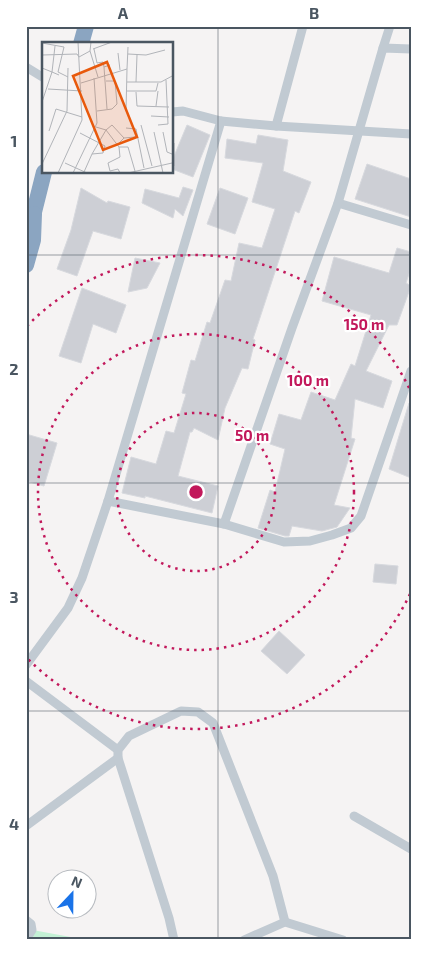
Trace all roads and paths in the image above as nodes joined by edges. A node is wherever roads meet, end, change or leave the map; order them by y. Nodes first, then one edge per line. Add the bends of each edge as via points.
1 (86, 26) edge
2 (303, 26) edge
3 (390, 26) edge
4 (82, 42) edge
5 (383, 48) junction
6 (411, 49) edge
7 (26, 67) edge
8 (42, 77) edge
9 (174, 112) edge
10 (221, 121) junction
11 (276, 126) junction
12 (359, 130) junction
13 (411, 134) edge
14 (43, 174) edge
15 (338, 203) junction
16 (29, 215) edge
17 (411, 225) edge
18 (26, 265) edge
19 (411, 371) edge
20 (108, 500) junction
21 (224, 524) junction
22 (26, 664) edge
23 (26, 681) edge
24 (118, 754) junction
25 (354, 816) dead end
26 (26, 826) edge
27 (411, 849) edge
28 (26, 920) edge
29 (285, 922) junction
30 (26, 939) edge
31 (174, 940) edge
32 (244, 940) edge
33 (343, 940) edge

1 - 4 highway
2 - 11 street
3 - 5 street
5 - 6 street
5 - 12 street
7 - 8 street
9 - 10 street via 183,111
10 - 11 street
10 - 20 street
11 - 12 street
12 - 13 street
12 - 15 street
14 - 16 highway
15 - 17 street
15 - 21 street
16 - 18 highway via 33,240
19 - 21 street via 361,516 351,528 310,541 284,542
20 - 21 street
20 - 22 street via 82,578 68,608
23 - 24 street
24 - 26 street
24 - 29 street via 129,736 181,711 198,712 213,723 273,876
24 - 31 street via 170,918
25 - 27 street
28 - 30 street via 32,930
29 - 32 street
29 - 33 street

